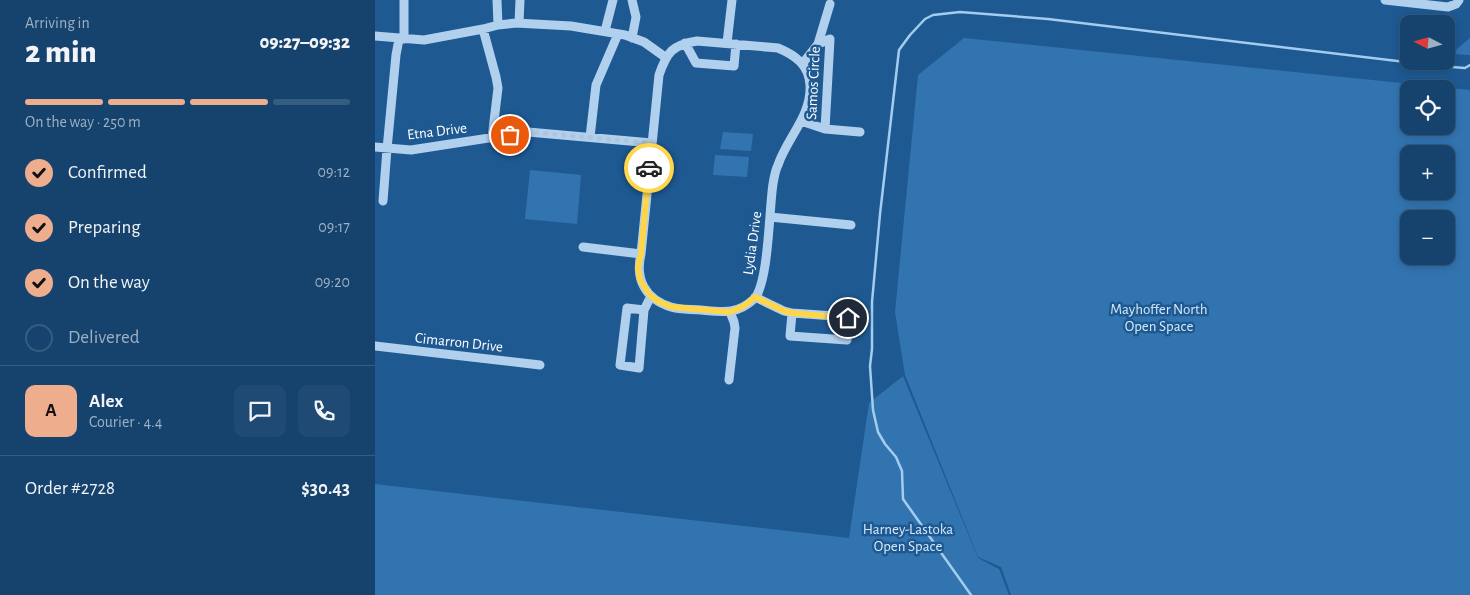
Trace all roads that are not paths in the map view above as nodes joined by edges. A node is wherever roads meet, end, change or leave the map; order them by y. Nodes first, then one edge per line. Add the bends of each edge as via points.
1 (404, 0) edge
2 (497, 0) edge
3 (520, 0) edge
4 (613, 0) edge
5 (632, 0) edge
6 (732, 0) edge
7 (1385, 0) edge
8 (1459, 0) edge
9 (831, 4) dead end
10 (519, 23) junction
11 (498, 24) junction
12 (483, 29) junction
13 (605, 31) junction
14 (375, 36) edge
15 (625, 36) junction
16 (402, 39) junction
17 (685, 43) junction
18 (732, 44) junction
19 (818, 44) junction
20 (665, 57) junction
21 (803, 63) junction
22 (801, 122) junction
23 (825, 129) junction
24 (860, 132) dead end
25 (492, 138) junction
26 (591, 138) junction
27 (652, 143) junction
28 (375, 148) edge
29 (387, 149) junction
30 (383, 201) dead end
31 (770, 217) junction
32 (851, 225) dead end
33 (583, 247) dead end
34 (641, 254) junction
35 (651, 296) junction
36 (755, 297) junction
37 (644, 310) junction
38 (730, 312) junction
39 (792, 313) junction
40 (375, 346) edge
41 (540, 365) dead end
42 (729, 380) dead end

1 - 16 street
2 - 11 street
3 - 10 street
4 - 13 street
5 - 15 street via 636,17
6 - 18 street
7 - 8 street via 1449,7
9 - 19 street
10 - 11 street
10 - 13 street
11 - 12 street
12 - 16 street via 425,40
12 - 25 street via 498,88
13 - 15 street
14 - 16 street
15 - 20 street via 643,42
15 - 26 street via 597,84
16 - 29 street via 396,55
17 - 18 street
17 - 18 street via 697,63 734,66
17 - 20 street
18 - 21 street via 778,48
19 - 21 street
19 - 23 street, Samos Circle via 830,39
20 - 27 street via 659,75
21 - 22 street, Lydia Drive via 810,84 809,100
22 - 23 street, Samos Circle
22 - 31 street, Lydia Drive via 778,165
23 - 24 street, Samos Circle
25 - 26 street, Etna Drive via 528,132
25 - 29 street, Etna Drive via 411,150
26 - 27 street, Etna Drive
27 - 34 street
28 - 29 street, Etna Drive
29 - 30 street
31 - 32 street
31 - 36 street, Lydia Drive via 763,279
33 - 34 street
34 - 35 street via 640,280
35 - 37 street
35 - 38 street via 672,307
36 - 38 street, Lydia Drive
36 - 39 street
37 - 37 street via 639,368 620,366 627,308
38 - 42 street via 735,328
39 - 39 street via 848,318 847,340 790,336
40 - 41 street, Cimarron Drive

